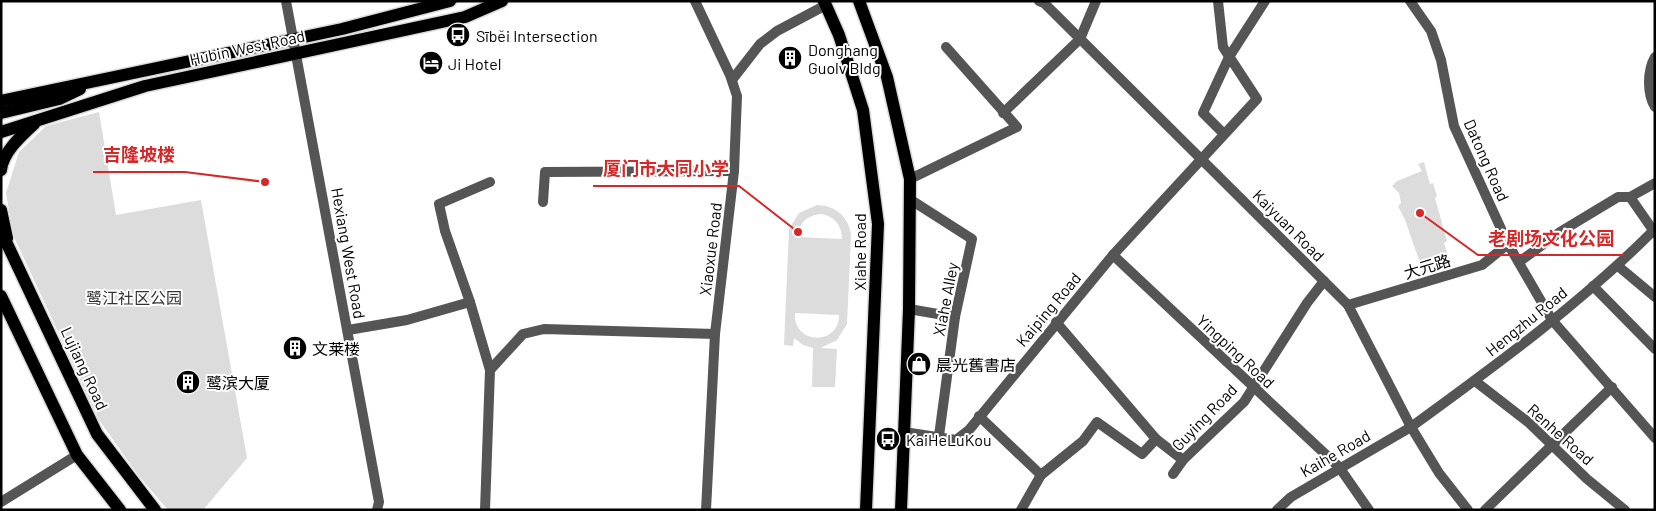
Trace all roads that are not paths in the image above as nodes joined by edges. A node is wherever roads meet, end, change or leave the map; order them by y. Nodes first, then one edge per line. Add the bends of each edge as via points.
1 (286, 1) edge
2 (450, 1) edge
3 (502, 1) edge
4 (695, 1) edge
5 (859, 1) edge
6 (1039, 1) edge
7 (1096, 1) edge
8 (1218, 1) edge
9 (1265, 1) edge
10 (1410, 1) edge
11 (825, 3) edge
12 (294, 38) junction
13 (1080, 39) junction
14 (946, 47) dead end
15 (296, 53) junction
16 (1229, 57) junction
17 (1655, 57) edge
18 (100, 79) junction
19 (732, 80) junction
20 (42, 92) junction
21 (1, 94) edge
22 (1, 101) edge
23 (1655, 107) edge
24 (1, 113) edge
25 (1003, 113) junction
26 (36, 122) junction
27 (1, 132) edge
28 (1224, 134) junction
29 (1201, 158) junction
30 (1, 170) edge
31 (734, 171) junction
32 (910, 179) junction
33 (490, 182) dead end
34 (1655, 183) edge
35 (1630, 197) junction
36 (911, 200) junction
37 (543, 202) dead end
38 (1, 210) edge
39 (1654, 232) edge
40 (4, 236) edge
41 (1508, 244) junction
42 (1113, 255) junction
43 (1519, 262) junction
44 (1618, 266) junction
45 (1324, 281) junction
46 (1593, 286) junction
47 (1, 296) edge
48 (1655, 297) edge
49 (470, 302) junction
50 (1348, 305) junction
51 (909, 309) junction
52 (954, 317) junction
53 (1552, 320) junction
54 (1056, 322) junction
55 (348, 330) junction
56 (715, 334) junction
57 (1655, 349) edge
58 (490, 370) junction
59 (1475, 381) junction
60 (1612, 387) junction
61 (1253, 388) junction
62 (979, 416) junction
63 (1412, 427) junction
64 (904, 432) junction
65 (939, 436) junction
66 (1655, 438) edge
67 (1156, 439) junction
68 (1553, 446) junction
69 (76, 456) junction
70 (1183, 460) junction
71 (1339, 467) junction
72 (1173, 474) dead end
73 (1041, 475) junction
74 (1, 502) edge
75 (120, 510) edge
76 (155, 510) edge
77 (377, 510) edge
78 (485, 510) edge
79 (706, 510) edge
80 (866, 510) edge
81 (901, 510) edge
82 (1020, 510) edge
83 (1277, 510) edge
84 (1369, 510) edge
85 (1468, 510) edge
86 (1485, 510) edge
87 (1625, 510) edge

1 - 12 street, Hexiang West Road
2 - 12 main road, Hubin West Road
3 - 15 main road, Hubin West Road via 466,17
4 - 19 street, Xiaoxue Road
5 - 32 main road via 887,77
6 - 13 street, Kaiyuan Road
7 - 13 street
8 - 16 street via 1223,47
9 - 16 street
10 - 41 street, Datong Road via 1431,31 1454,126
11 - 19 street via 760,44
11 - 80 main road, Xiahe Road via 839,34 863,110 878,224
12 - 15 street, Hexiang West Road
12 - 18 main road, Hubin West Road
13 - 25 street
13 - 29 street, Kaiyuan Road
14 - 25 street
15 - 26 main road, Hubin West Road via 145,86
15 - 55 street, Hexiang West Road
16 - 28 street via 1204,113
16 - 28 street via 1258,99
17 - 23 street via 1649,79 1650,100
18 - 20 main road, Hubin West Road
18 - 24 main road via 59,99
19 - 31 street, Xiaoxue Road via 737,96
20 - 21 main road
20 - 22 main road, Hubin West Road
25 - 32 street via 1017,127
26 - 27 main road, Hubin West Road
26 - 30 main road via 17,140
28 - 29 street, Kaiping Road
29 - 42 street, Kaiping Road
29 - 45 street, Kaiyuan Road
31 - 37 street via 545,172
31 - 56 street, Xiaoxue Road
32 - 36 main road
33 - 49 street via 439,204
34 - 35 street
35 - 39 street
35 - 43 street via 1618,198 1560,232
36 - 51 main road
36 - 52 street, Xiahe Alley via 972,240
38 - 40 main road, Lujiang Road
39 - 44 street, Hengzhu Road
40 - 76 main road, Lujiang Road via 97,434
41 - 43 street, Datong Road
41 - 50 street, 大元路 via 1482,265
42 - 54 street, Kaiping Road
42 - 61 street, Yingping Road
43 - 53 street, Datong Road
44 - 46 street, Hengzhu Road
44 - 48 street
45 - 50 street, Kaiyuan Road
45 - 61 street, Guying Road
46 - 53 street, Hengzhu Road
46 - 57 street
47 - 69 main road
49 - 55 street via 407,320
49 - 58 street
50 - 63 street, Kaiyuan Road
51 - 52 street
51 - 64 main road
52 - 65 street, Xiahe Alley
53 - 59 street, Hengzhu Road
53 - 60 street, Datong Road
54 - 62 street, Kaiping Road
54 - 67 street
55 - 77 street, Hexiang West Road via 379,502
56 - 58 street via 544,329 523,334
56 - 79 street, Xiaoxue Road
58 - 78 street
59 - 63 street, Hengzhu Road
59 - 68 street, Renhe Road
60 - 66 street, Datong Road
60 - 68 street
61 - 70 street, Guying Road via 1244,402
61 - 71 street, Yingping Road
62 - 65 street, Kaiping Road via 956,440
62 - 73 street
63 - 71 street, Kaihe Road
63 - 85 street, Kaiyuan Road via 1439,473
64 - 65 street, Kaiping Road
64 - 81 main road
67 - 70 street
67 - 73 street via 1142,454 1098,422 1083,441
68 - 86 street
68 - 87 street, Renhe Road
69 - 74 street
69 - 75 main road
70 - 72 street, Guying Road
71 - 83 street, Kaihe Road via 1291,497
71 - 84 street, Yingping Road
73 - 82 street

